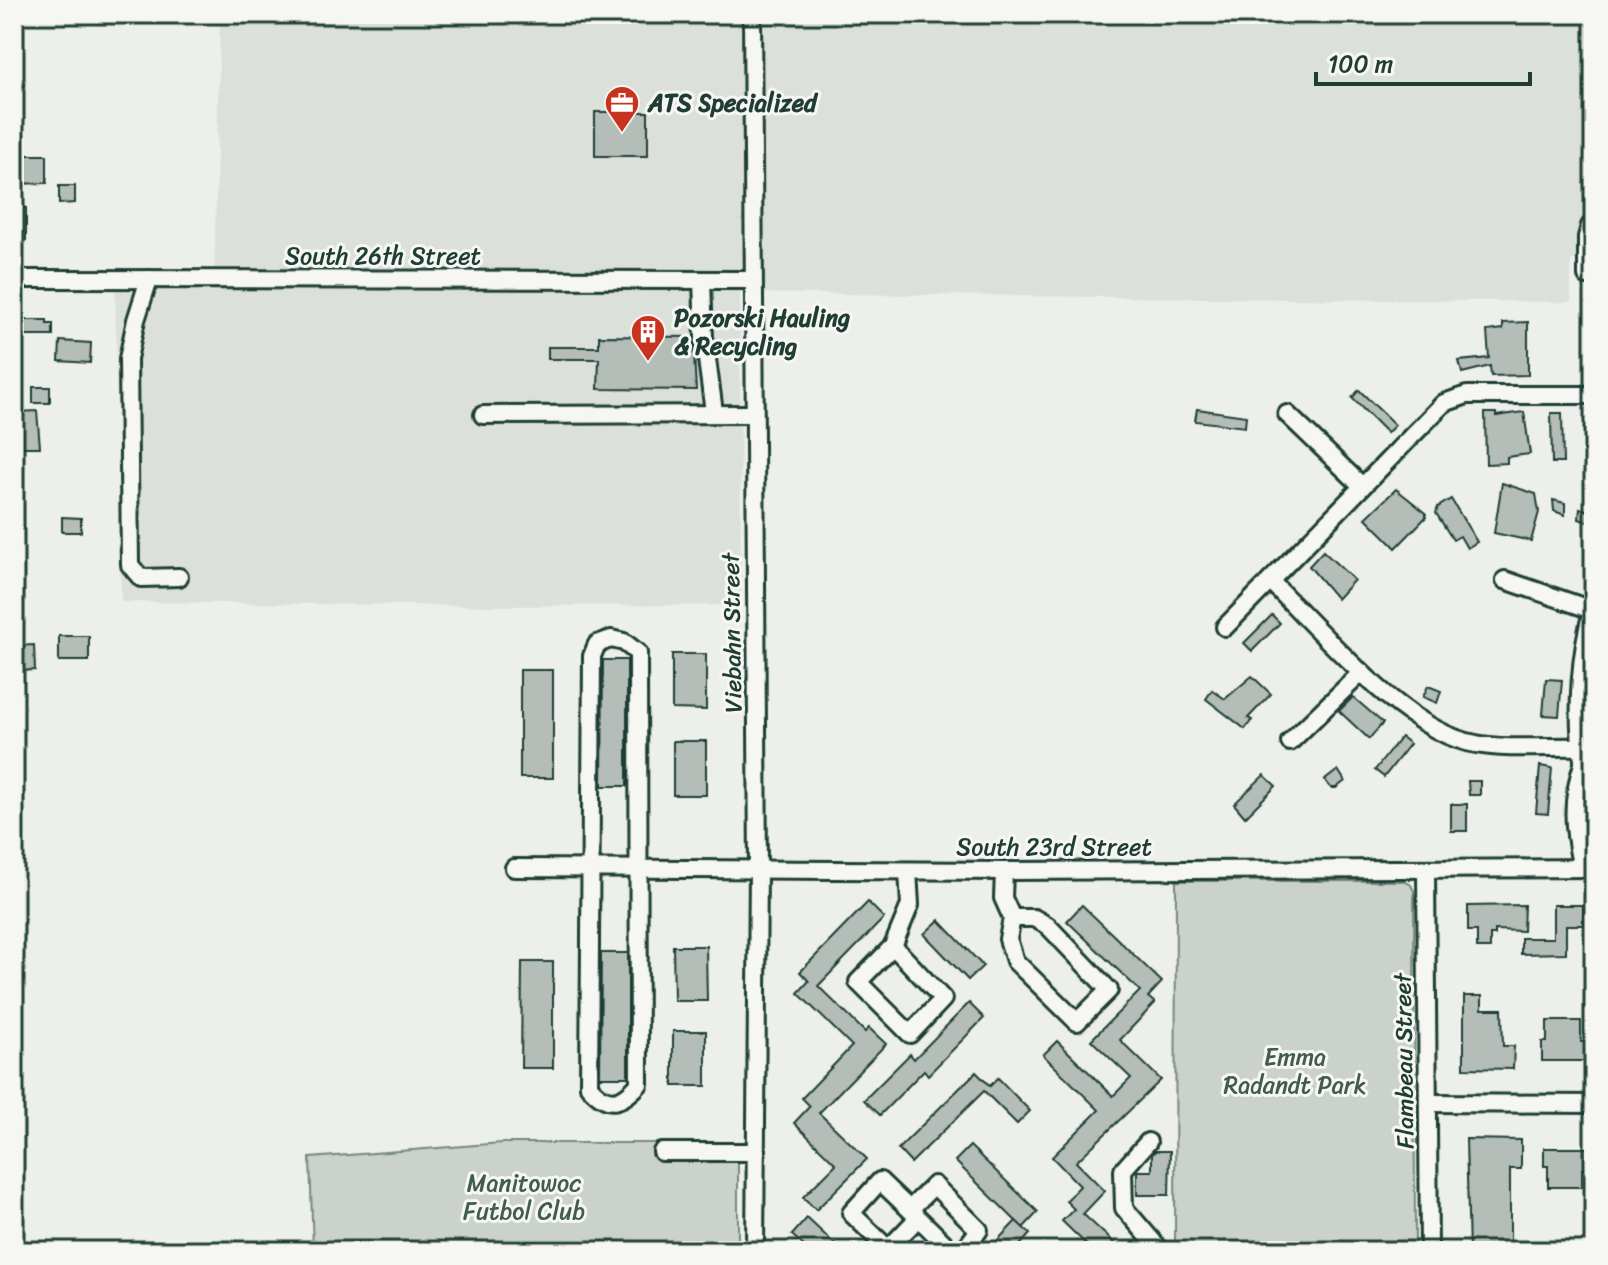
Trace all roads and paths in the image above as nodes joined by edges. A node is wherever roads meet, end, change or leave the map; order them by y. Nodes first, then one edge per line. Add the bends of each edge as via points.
1 (752, 14) edge
2 (1594, 224) edge
3 (1584, 276) edge
4 (14, 279) edge
5 (149, 279) junction
6 (702, 280) junction
7 (753, 280) junction
8 (1594, 395) edge
9 (714, 412) junction
10 (753, 414) junction
11 (1287, 414) dead end
12 (483, 415) dead end
13 (1362, 486) junction
14 (179, 577) dead end
15 (1505, 580) dead end
16 (1270, 581) junction
17 (1593, 608) edge
18 (1225, 627) dead end
19 (1362, 672) junction
20 (1290, 742) dead end
21 (1586, 758) edge
22 (514, 868) dead end
23 (591, 868) junction
24 (637, 868) junction
25 (758, 868) junction
26 (1588, 868) edge
27 (908, 871) junction
28 (1004, 871) junction
29 (1426, 871) junction
30 (1012, 918) junction
31 (893, 946) junction
32 (1429, 1103) junction
33 (1594, 1104) edge
34 (1148, 1142) dead end
35 (662, 1152) dead end
36 (756, 1152) junction
37 (755, 1251) edge
38 (952, 1251) edge
39 (963, 1251) edge
40 (1161, 1251) edge
41 (1429, 1251) edge

1 - 7 street, Viebahn Street
2 - 3 street via 1587,237
4 - 5 street, South 26th Street
5 - 6 street, South 26th Street
5 - 14 street via 128,359 130,565 141,578
6 - 7 street, South 26th Street
6 - 9 street
7 - 10 street, Viebahn Street
8 - 13 street via 1456,397
9 - 10 street
9 - 12 street
10 - 25 street, Viebahn Street
11 - 13 street
13 - 16 street
15 - 17 street
16 - 18 street
16 - 19 street
17 - 21 street via 1581,687
19 - 20 street
19 - 21 street via 1421,722 1448,736 1477,745
21 - 26 street via 1592,787
22 - 23 street, South 23rd Street
23 - 24 street, South 23rd Street
23 - 24 street via 592,656 597,644 611,639 638,653
23 - 24 street via 589,1086 613,1102 639,1084
24 - 25 street, South 23rd Street
25 - 27 street, South 23rd Street
25 - 36 street, Viebahn Street
26 - 29 street, South 23rd Street
27 - 28 street, South 23rd Street
27 - 31 street via 910,905
28 - 29 street, South 23rd Street
28 - 30 street via 1003,898
29 - 32 street, Flambeau Street
30 - 30 street via 1034,918 1048,926 1109,990 1077,1022 1015,961 1008,939
31 - 31 street via 858,982 910,1034 943,999
32 - 33 street
32 - 41 street, Flambeau Street
34 - 40 street via 1123,1170 1124,1208
35 - 36 street
36 - 37 street, Viebahn Street
38 - 39 street via 914,1214 934,1185 979,1230

